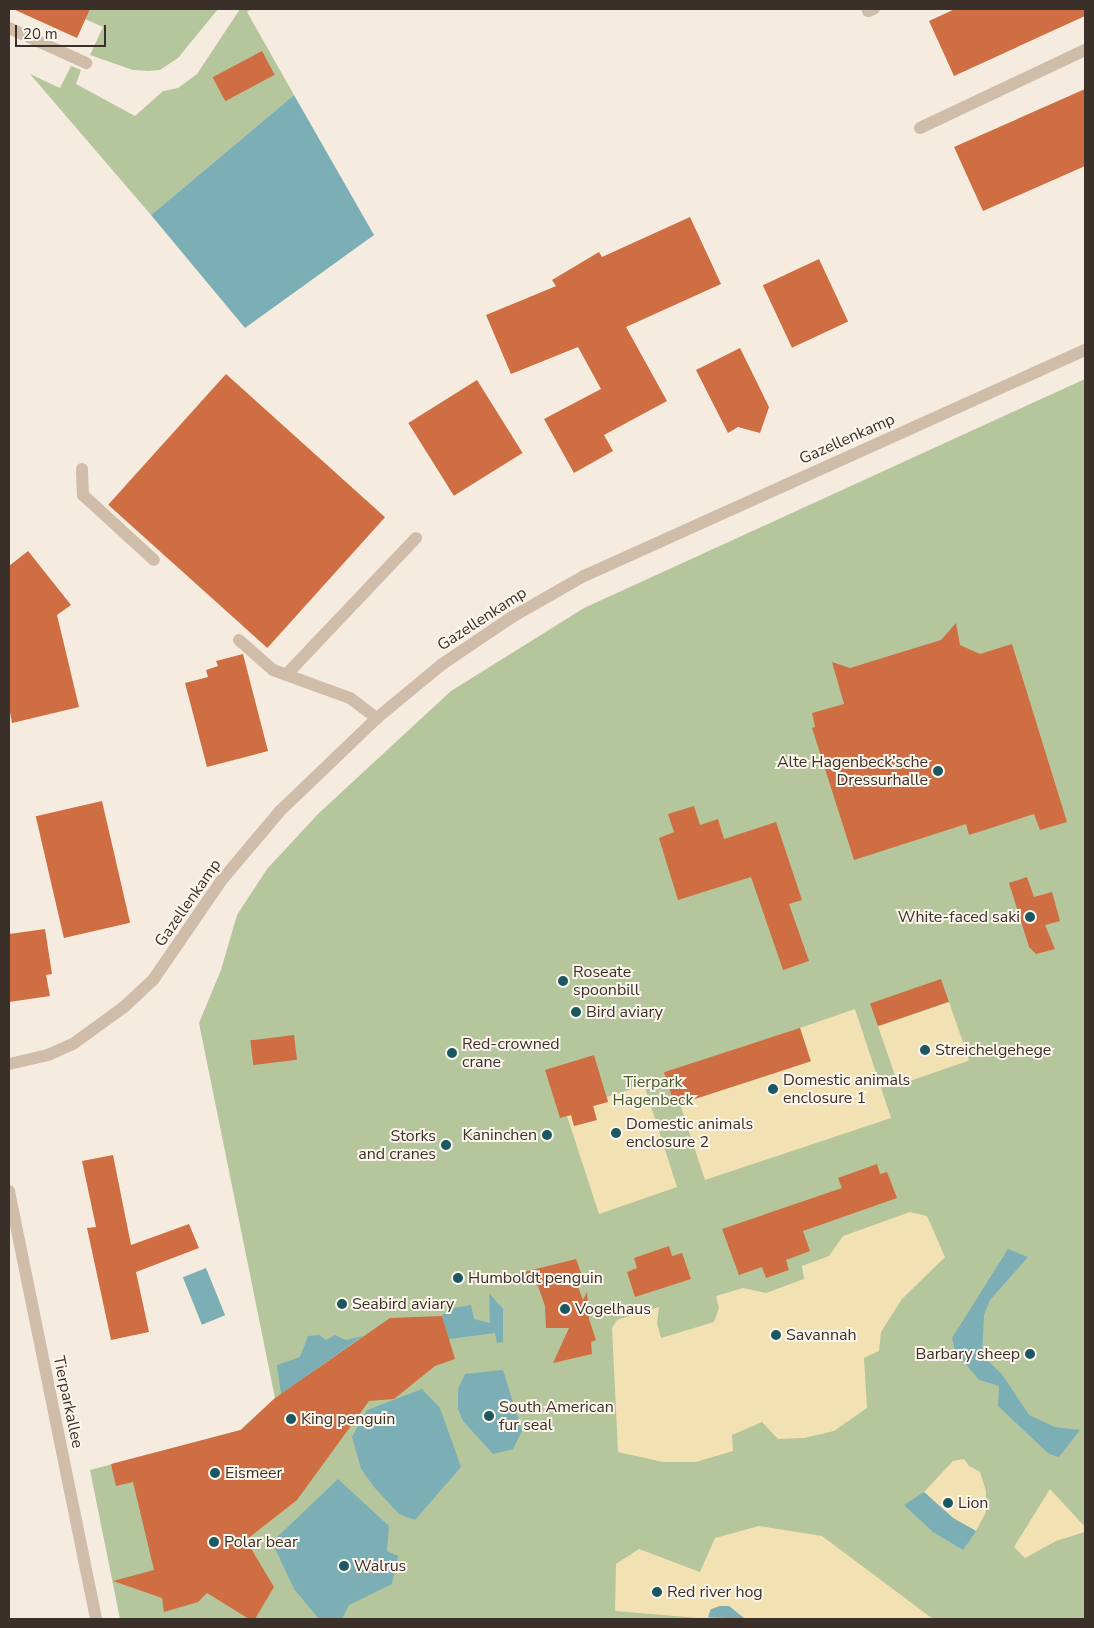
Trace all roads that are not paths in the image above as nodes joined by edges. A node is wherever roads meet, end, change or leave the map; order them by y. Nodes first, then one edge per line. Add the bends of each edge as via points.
1 (9, 28) edge
2 (1085, 50) edge
3 (86, 63) dead end
4 (920, 128) dead end
5 (1085, 350) edge
6 (82, 469) dead end
7 (416, 538) dead end
8 (154, 560) dead end
9 (239, 640) dead end
10 (286, 675) junction
11 (377, 718) junction
12 (9, 1064) edge
13 (9, 1191) edge
14 (96, 1619) edge

1 - 3 street
2 - 4 street
5 - 11 street, Gazellenkamp via 584,576 512,617 441,665
6 - 8 street via 83,495
7 - 10 street
9 - 10 street via 273,670
10 - 11 street via 350,698
11 - 12 street, Gazellenkamp via 280,811 221,881 153,980 96,1029 73,1044 48,1055
13 - 14 street, Tierparkallee

